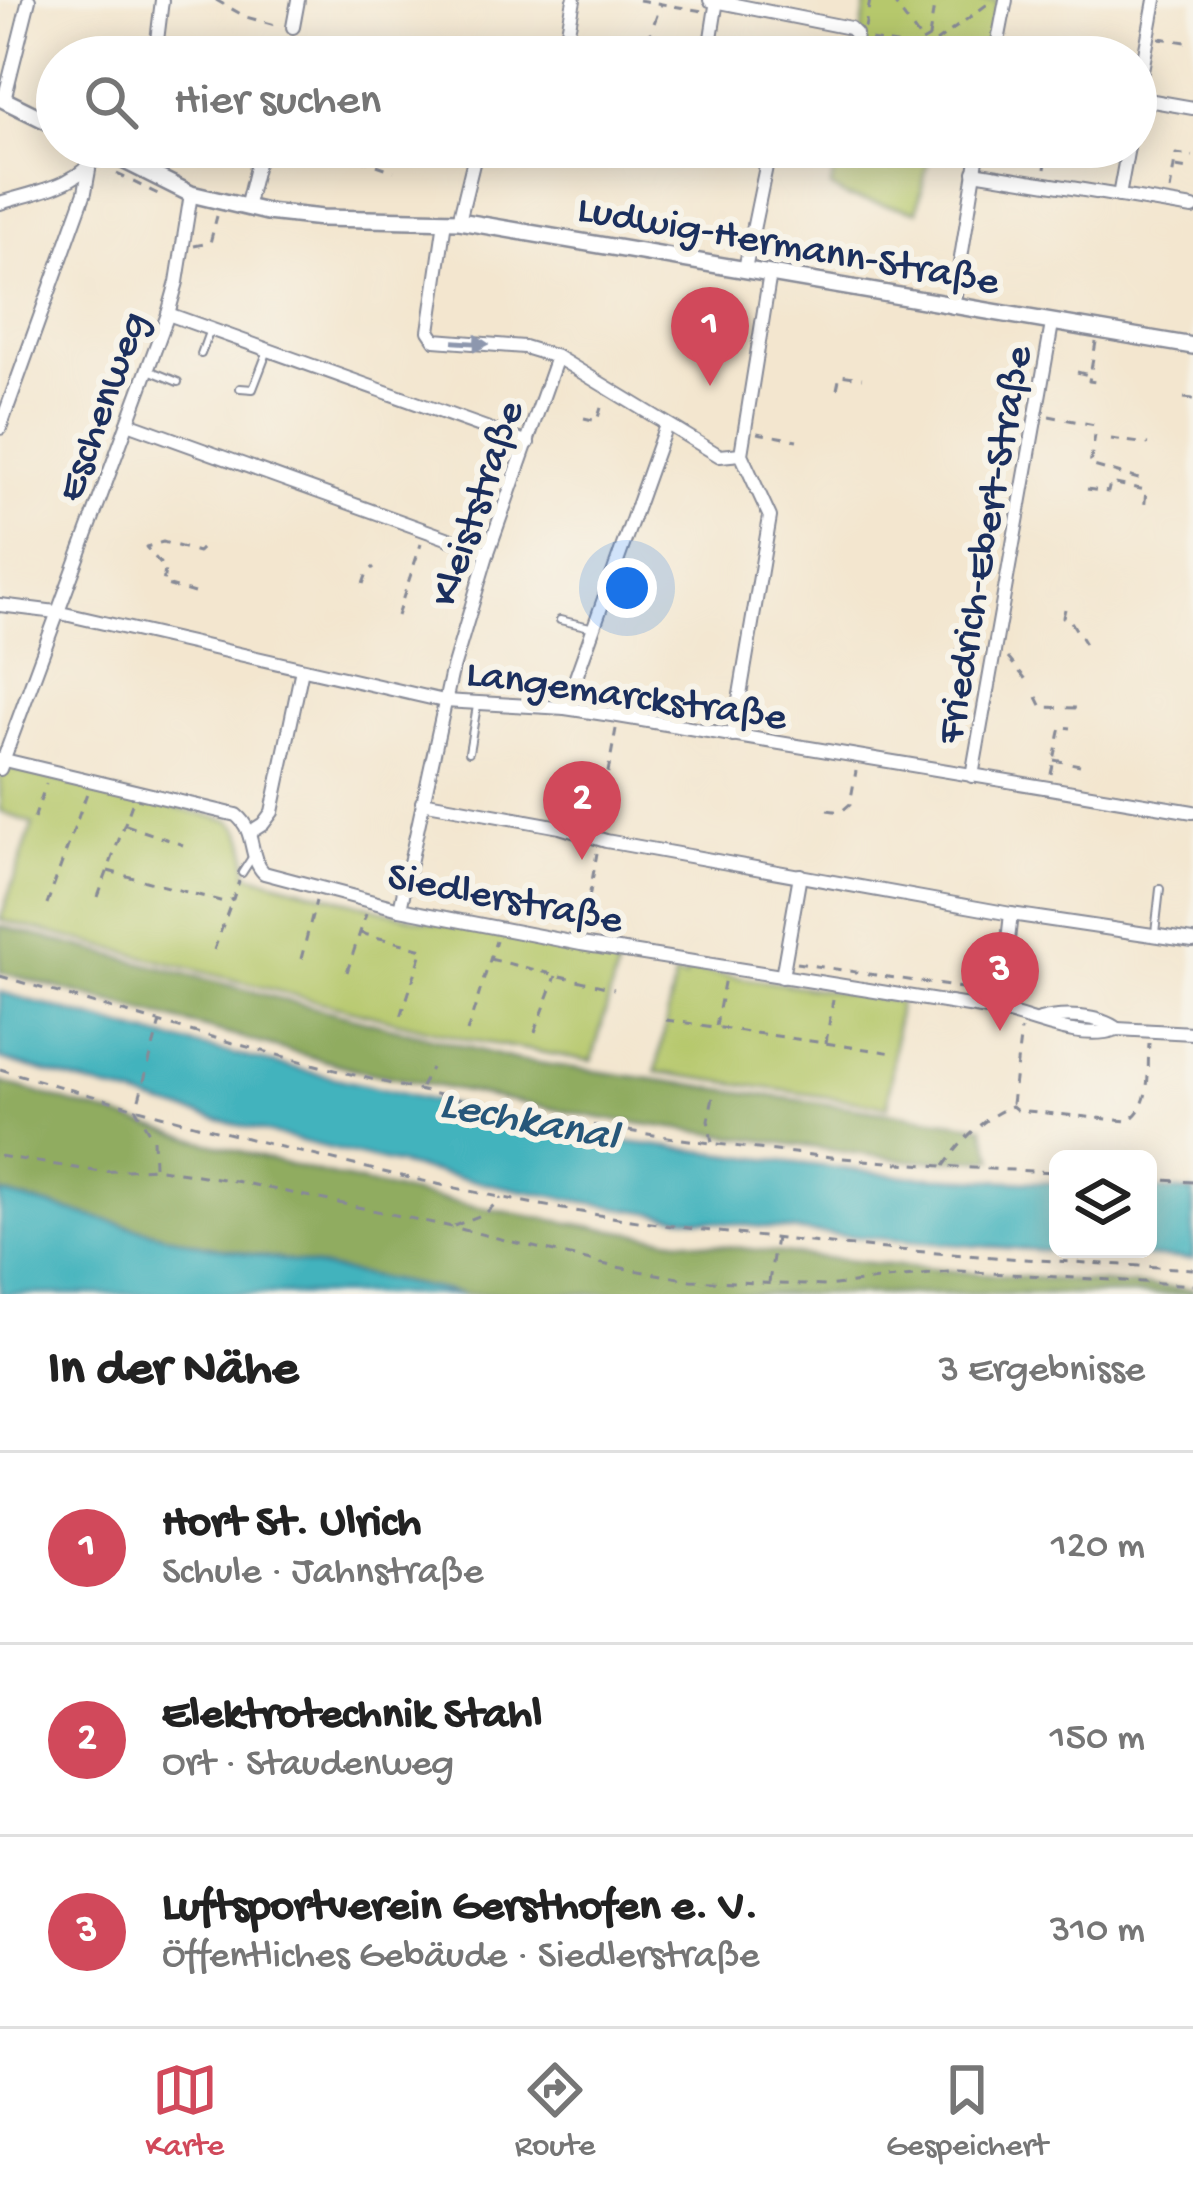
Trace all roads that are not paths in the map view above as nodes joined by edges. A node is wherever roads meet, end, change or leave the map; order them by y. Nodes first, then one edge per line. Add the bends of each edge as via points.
1 (29, 0) edge
2 (162, 0) edge
3 (298, 0) edge
4 (574, 0) edge
5 (1006, 0) edge
6 (1155, 0) edge
7 (715, 2) edge
8 (293, 28) road end
9 (158, 36) edge
10 (567, 36) edge
11 (710, 36) edge
12 (860, 36) edge
13 (999, 36) edge
14 (1148, 36) edge
15 (2, 99) edge
16 (1157, 103) edge
17 (1193, 108) edge
18 (36, 116) edge
19 (148, 168) edge
20 (255, 168) edge
21 (470, 168) edge
22 (766, 168) edge
23 (975, 168) edge
24 (1124, 168) edge
25 (89, 170) joint
26 (974, 172) junction
27 (191, 194) junction
28 (1119, 196) junction
29 (0, 202) edge
30 (245, 208) junction
31 (1193, 208) edge
32 (452, 221) junction
33 (746, 269) junction
34 (770, 274) junction
35 (953, 307) junction
36 (168, 314) junction
37 (1052, 324) junction
38 (210, 329) junction
39 (1193, 346) edge
40 (268, 350) junction
41 (201, 354) dead end
42 (556, 357) junction
43 (147, 370) junction
44 (178, 382) dead end
45 (240, 388) dead end
46 (128, 423) junction
47 (666, 425) junction
48 (0, 428) edge
49 (528, 443) junction
50 (740, 454) junction
51 (488, 553) junction
52 (0, 605) edge
53 (56, 612) junction
54 (560, 620) dead end
55 (594, 628) junction
56 (302, 669) junction
57 (444, 701) junction
58 (478, 703) junction
59 (565, 708) junction
60 (734, 736) junction
61 (469, 752) dead end
62 (1, 763) edge
63 (972, 776) junction
64 (422, 802) junction
65 (1193, 812) edge
66 (252, 831) junction
67 (254, 854) junction
68 (242, 874) road end
69 (800, 875) junction
70 (1160, 889) dead end
71 (400, 909) junction
72 (1011, 914) junction
73 (1155, 936) junction
74 (1193, 941) edge
75 (782, 977) junction
76 (1000, 1011) junction
77 (1193, 1033) edge

1 - 15 street
2 - 9 street
3 - 8 street
4 - 10 street
5 - 13 street
6 - 14 street
7 - 11 street
7 - 12 street
15 - 18 street
16 - 17 street
19 - 27 street, Ludwig-Hermann-Straße
20 - 30 street
21 - 32 street
22 - 33 street
23 - 26 street
24 - 28 street
25 - 29 street
25 - 48 street
26 - 28 street
26 - 35 street
27 - 30 street, Ludwig-Hermann-Straße
27 - 36 street, Eschenweg
28 - 31 street
30 - 32 street, Ludwig-Hermann-Straße
32 - 33 street, Ludwig-Hermann-Straße
32 -> 42 street, Kleiststraße via 429,331 435,340 524,346
33 - 34 street, Ludwig-Hermann-Straße
34 - 35 street, Ludwig-Hermann-Straße
34 - 50 street
35 - 37 street, Ludwig-Hermann-Straße
36 - 38 street
36 - 43 street, Eschenweg
37 - 39 street, Ludwig-Hermann-Straße
37 - 63 street, Friedrich-Ebert-Straße
38 - 40 street
38 - 41 lane
40 - 45 lane via 253,389
40 - 49 street
42 - 47 street
42 - 49 street, Kleiststraße
43 - 44 lane
43 - 46 street, Eschenweg
46 - 51 street
46 - 53 street, Eschenweg
47 - 50 street via 720,456
47 - 55 street
49 - 51 street, Kleiststraße
50 - 60 street via 770,517
51 - 57 street, Kleiststraße
52 - 53 street, Langemarckstraße
53 - 56 street, Langemarckstraße
53 - 62 street, Eschenweg
54 - 55 lane
55 - 59 street
56 - 57 street, Langemarckstraße
56 - 66 street via 272,812
57 - 58 street, Langemarckstraße
57 - 64 street, Kleiststraße
58 - 59 street, Langemarckstraße
58 - 61 lane
59 - 60 street, Langemarckstraße
60 - 63 street, Langemarckstraße
62 - 66 street via 222,810
63 - 65 street, Langemarckstraße
64 - 69 street
64 - 71 street, Kleiststraße
66 - 67 street
67 - 68 lane
67 - 71 street, Siedlerstraße via 264,873
69 - 72 street
69 - 75 street
70 - 73 lane
71 - 75 street, Siedlerstraße
72 - 73 street
72 - 76 street
73 - 74 street
75 - 76 street, Siedlerstraße
76 - 77 street, Siedlerstraße via 1106,1033

